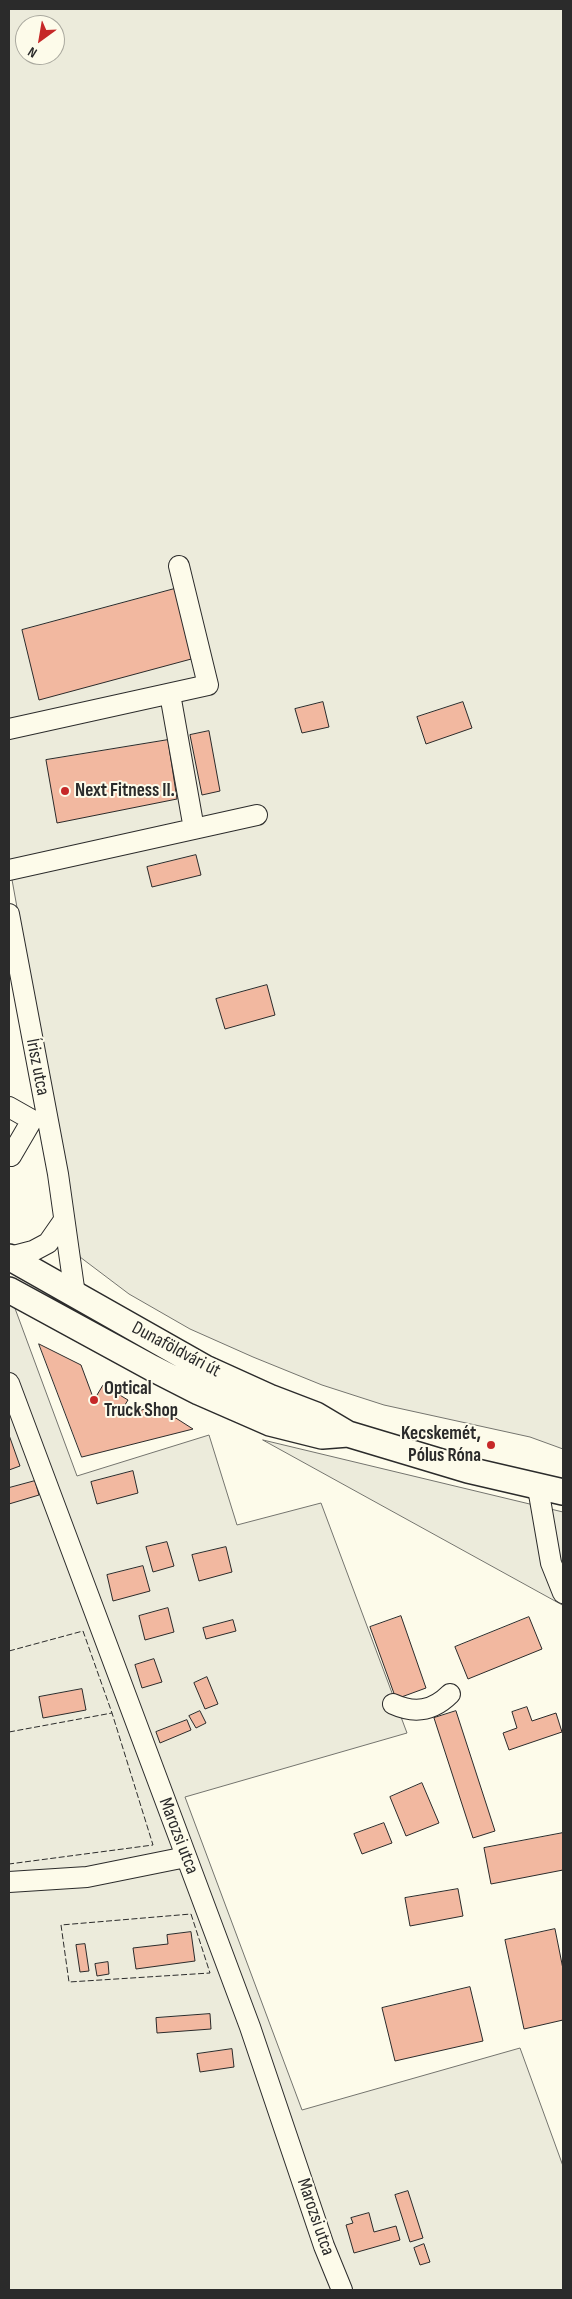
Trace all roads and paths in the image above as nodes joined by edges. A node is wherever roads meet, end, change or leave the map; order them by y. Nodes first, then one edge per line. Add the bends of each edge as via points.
1 (179, 566) dead end
2 (170, 694) junction
3 (9, 729) edge
4 (257, 815) dead end
5 (194, 829) junction
6 (9, 870) edge
7 (9, 916) edge
8 (9, 1106) edge
9 (9, 1154) edge
10 (64, 1220) junction
11 (9, 1257) edge
12 (9, 1290) edge
13 (75, 1295) junction
14 (9, 1383) edge
15 (348, 1434) junction
16 (538, 1488) junction
17 (563, 1492) edge
18 (563, 1593) edge
19 (450, 1694) dead end
20 (393, 1704) dead end
21 (186, 1857) junction
22 (9, 1882) edge
23 (342, 2290) edge

1 - 2 street via 208,685
2 - 3 street
2 - 5 street
4 - 5 street
5 - 6 street
7 - 10 street, Írisz utca
8 - 9 street via 32,1120 11,1156
10 - 11 street via 48,1243
10 - 13 street, Írisz utca
11 - 13 main road, Dunaföldvári út
12 - 15 main road, Dunaföldvári út via 199,1392 270,1423 322,1436
13 - 15 main road, Dunaföldvári út via 205,1368 316,1415
14 - 21 street, Marozsi utca
15 - 16 main road, Dunaföldvári út
16 - 17 main road, Dunaföldvári út
16 - 18 street via 551,1563
19 - 20 street via 428,1710 406,1710
21 - 22 street via 88,1878
21 - 23 street, Marozsi utca via 250,2027

